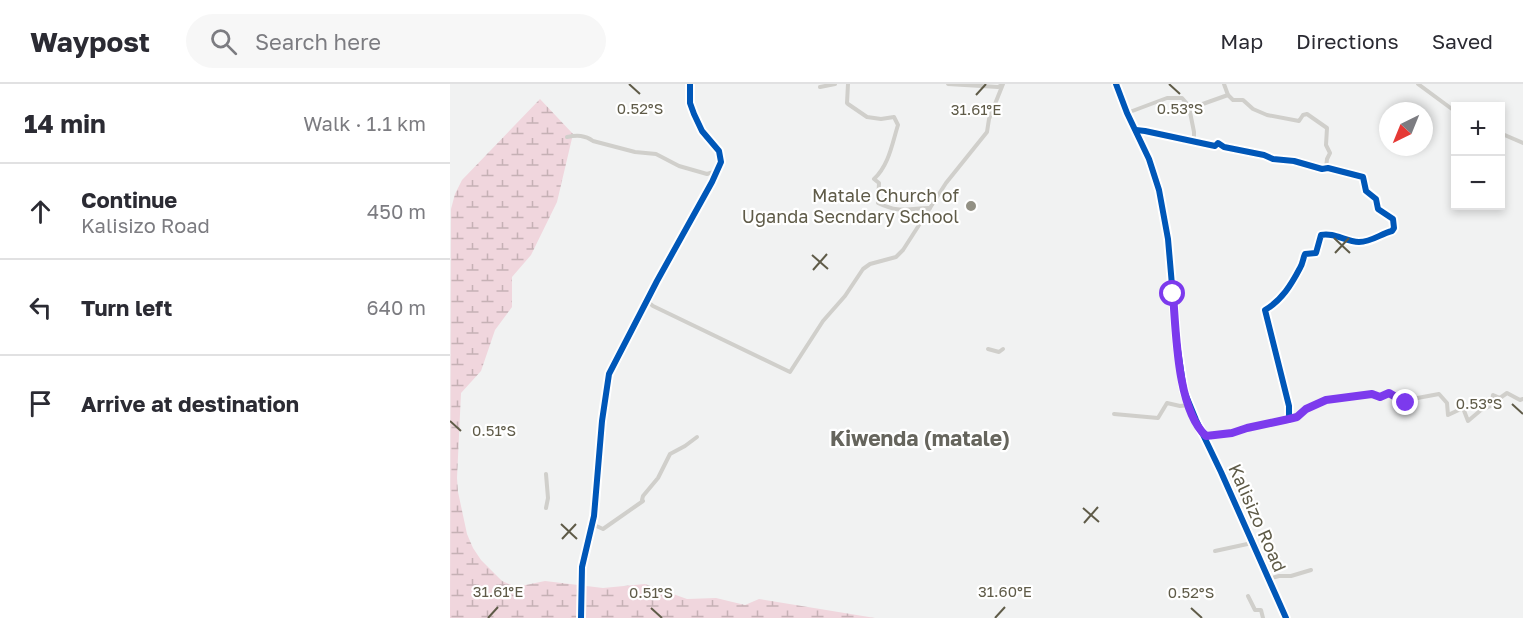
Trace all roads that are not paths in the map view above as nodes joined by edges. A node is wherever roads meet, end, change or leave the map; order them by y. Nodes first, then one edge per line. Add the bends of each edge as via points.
1 (690, 84) edge
2 (835, 84) edge
3 (848, 84) edge
4 (948, 84) edge
5 (1116, 84) edge
6 (1224, 84) edge
7 (1418, 84) edge
8 (1003, 85) edge
9 (820, 87) dead end
10 (1228, 94) junction
11 (1189, 106) junction
12 (1451, 109) edge
13 (1127, 112) junction
14 (1136, 130) junction
15 (1505, 135) edge
16 (567, 137) dead end
17 (1194, 141) junction
18 (1523, 143) edge
19 (1326, 168) junction
20 (718, 169) junction
21 (931, 208) junction
22 (647, 301) junction
23 (988, 349) dead end
24 (1004, 350) dead end
25 (1523, 399) edge
26 (1189, 405) junction
27 (1114, 414) dead end
28 (1289, 419) junction
29 (1200, 430) junction
30 (696, 437) dead end
31 (546, 474) dead end
32 (546, 508) dead end
33 (592, 524) junction
34 (1252, 543) junction
35 (1215, 550) dead end
36 (1311, 570) dead end
37 (1268, 579) junction
38 (1248, 596) dead end
39 (581, 618) edge
40 (1263, 618) edge
41 (1284, 618) edge

1 - 20 street via 694,114 720,154
2 - 9 street
3 - 21 street via 848,104 867,117 894,117 898,125 882,172 874,179 879,183 878,203 907,212
4 - 8 street
5 - 13 street, Kalisizo Road
6 - 10 street
7 - 12 street
8 - 21 street via 987,132
10 - 11 street
10 - 19 street via 1267,115 1299,121 1307,114 1326,128 1330,153
11 - 13 street via 1182,98 1167,98
11 - 17 street
13 - 14 street, Kalisizo Road
14 - 17 street
14 - 26 street, Kalisizo Road via 1153,169 1164,213 1180,367
15 - 18 street
16 - 20 street via 588,137 635,152 656,154 707,174
17 - 19 street
19 - 28 street via 1364,178 1366,191 1376,199 1380,212 1392,217 1394,228 1364,242 1321,235 1316,253 1303,256 1286,293 1265,310
20 - 22 street
21 - 22 street via 898,256 863,269 822,321 790,372
22 - 33 street via 609,374
23 - 24 street
25 - 28 street via 1507,393 1500,398 1493,395 1491,406 1468,421 1463,408 1448,415 1447,403 1439,394 1406,403 1389,393 1380,397 1372,394 1326,400
26 - 27 street via 1167,403 1158,418
26 - 29 street, Kalisizo Road
28 - 29 street via 1232,433 1206,436
29 - 34 street, Kalisizo Road
30 - 33 street via 670,454 642,501 603,529
31 - 32 street
33 - 39 street via 582,567
34 - 35 street
34 - 37 street, Kalisizo Road
36 - 37 street
37 - 41 street, Kalisizo Road
38 - 40 street

